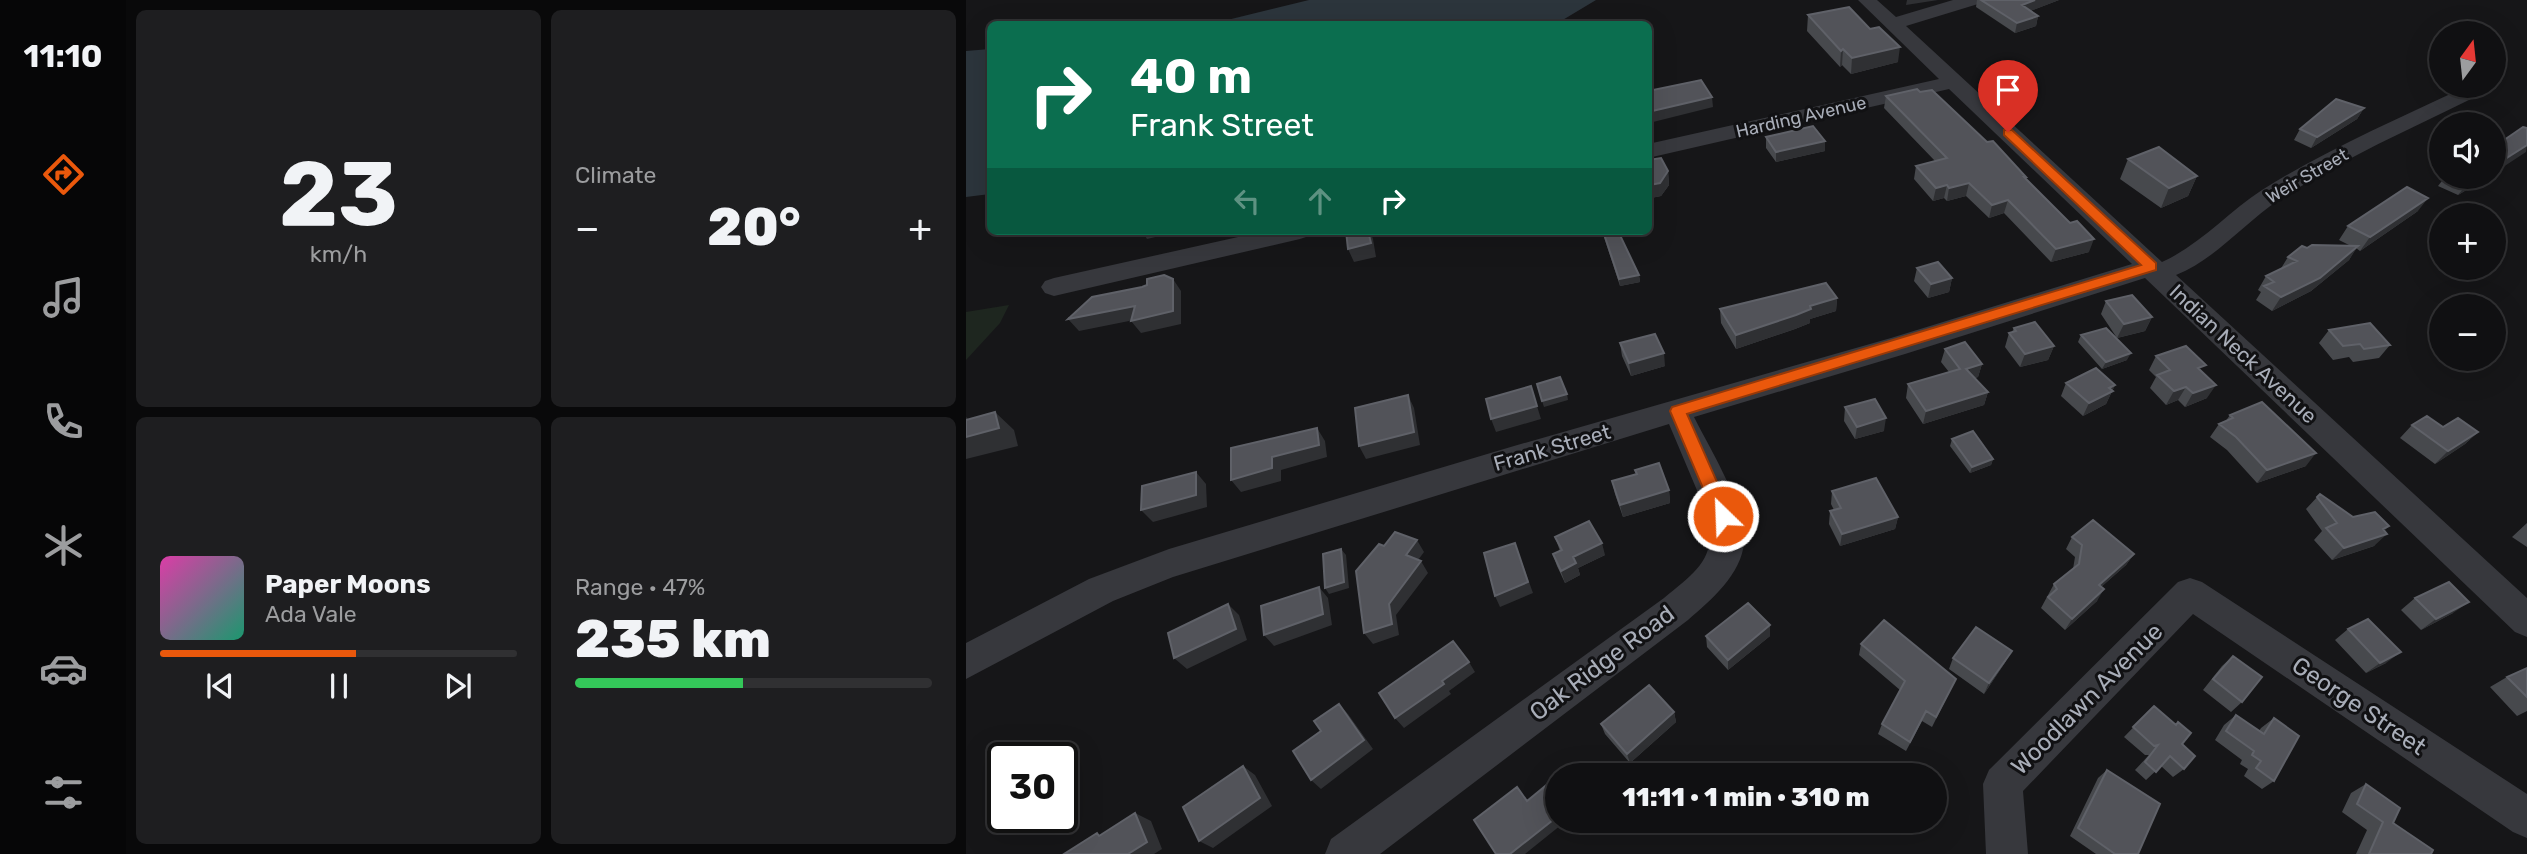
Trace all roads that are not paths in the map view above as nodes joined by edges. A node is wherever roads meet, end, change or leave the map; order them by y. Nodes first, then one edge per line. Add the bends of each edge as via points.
1 (1867, 0) edge
2 (1972, 0) edge
3 (1893, 24) junction
4 (1954, 82) junction
5 (2458, 98) edge
6 (1652, 151) edge
7 (1282, 235) edge
8 (2154, 270) junction
9 (1054, 287) dead end
10 (1677, 411) junction
11 (2190, 593) joint
12 (2527, 621) edge
13 (966, 662) edge
14 (2527, 818) edge
15 (1346, 854) edge
16 (2007, 854) edge

1 - 3 street, Indian Neck Avenue
2 - 3 street
3 - 4 street, Indian Neck Avenue
4 - 6 street, Harding Avenue
4 - 8 street, Indian Neck Avenue
5 - 8 street, Weir Street via 2311,171 2250,210 2185,262
7 - 9 street
8 - 10 street, Frank Street
8 - 12 street, Indian Neck Avenue
10 - 13 street, Frank Street via 1169,564 1092,594
10 - 15 street, Oak Ridge Road via 1723,516 1729,542 1724,557 1676,609
11 - 14 street, George Street
11 - 16 street, Woodlawn Avenue via 2003,784

